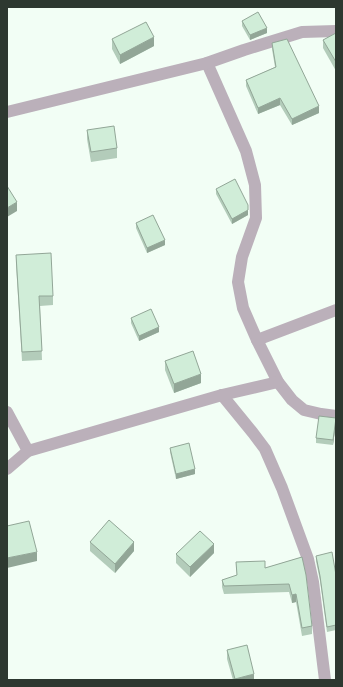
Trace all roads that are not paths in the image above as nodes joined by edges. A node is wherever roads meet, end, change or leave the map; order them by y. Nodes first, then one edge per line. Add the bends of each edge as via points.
1 (336, 31) edge
2 (208, 63) junction
3 (7, 112) edge
4 (336, 310) edge
5 (257, 340) junction
6 (278, 382) junction
7 (222, 395) junction
8 (7, 412) edge
9 (336, 416) edge
10 (28, 451) junction
11 (7, 469) edge
12 (325, 680) edge

1 - 2 street via 302,32
2 - 3 street
2 - 5 street via 246,151 255,185 256,218 242,257 238,282 243,308
4 - 5 street
5 - 6 street
6 - 7 street
6 - 9 street via 304,410
7 - 10 street
7 - 12 street via 265,449 282,488 313,582
8 - 10 street
10 - 11 street

